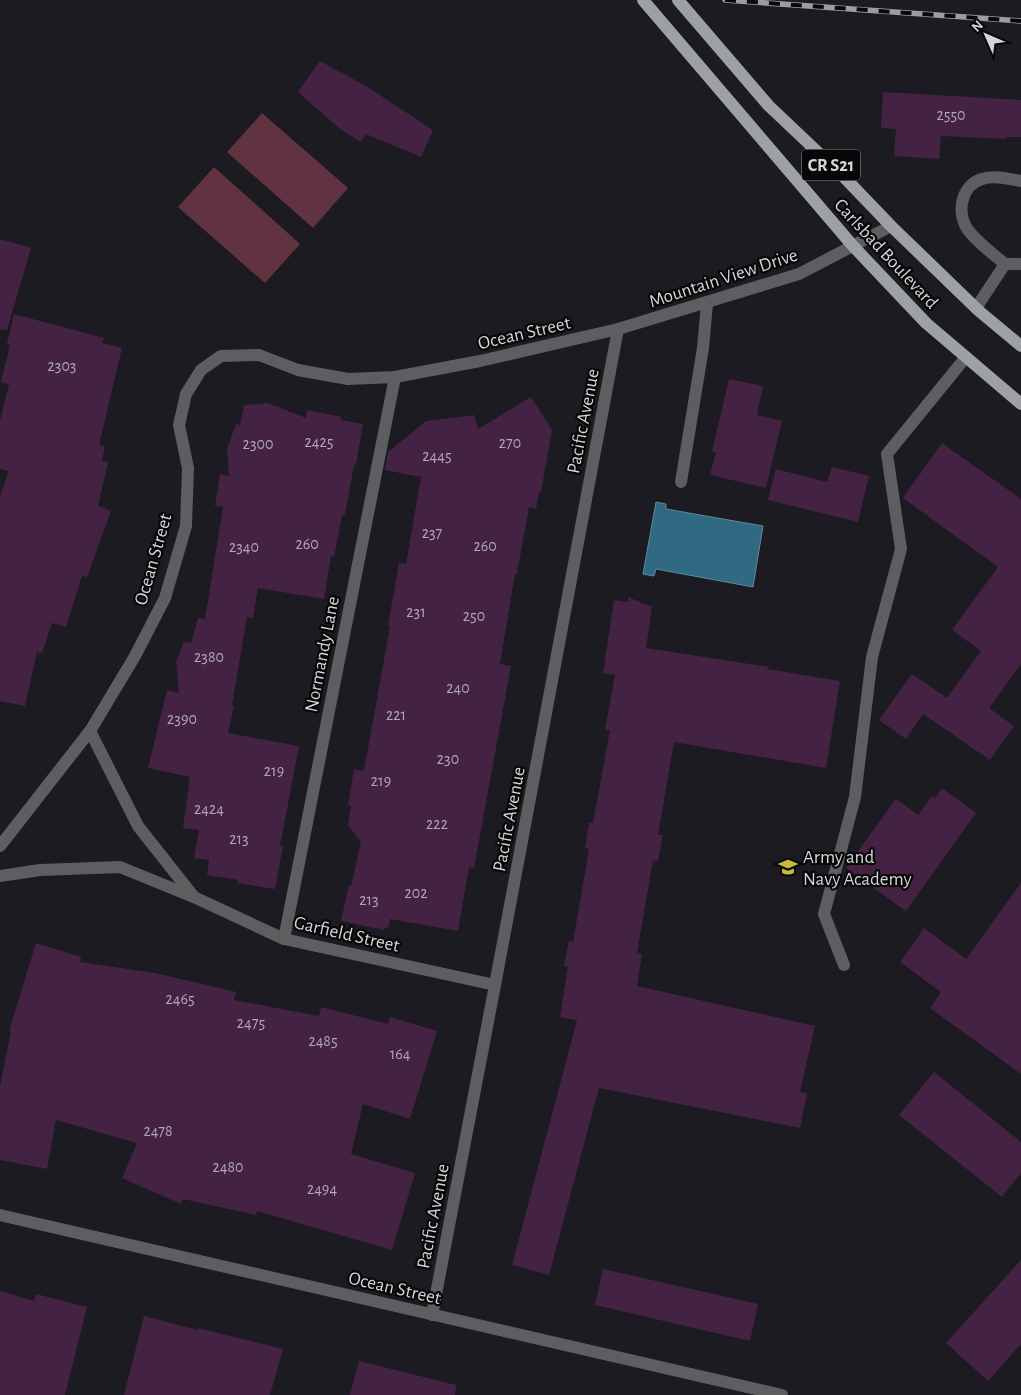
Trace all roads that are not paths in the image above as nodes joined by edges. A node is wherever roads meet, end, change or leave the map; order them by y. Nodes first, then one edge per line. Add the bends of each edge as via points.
1 (642, 0) edge
2 (678, 0) edge
3 (1021, 181) edge
4 (891, 226) junction
5 (853, 246) junction
6 (1005, 264) junction
7 (1021, 264) edge
8 (706, 304) junction
9 (976, 308) junction
10 (618, 329) junction
11 (1021, 346) edge
12 (966, 357) junction
13 (395, 377) junction
14 (1021, 404) edge
15 (681, 482) dead end
16 (90, 731) junction
17 (0, 846) edge
18 (0, 876) edge
19 (196, 898) junction
20 (284, 939) junction
21 (844, 965) dead end
22 (496, 985) junction
23 (0, 1215) edge
24 (432, 1314) junction
25 (782, 1395) edge

1 - 5 main road, Carlsbad Boulevard / CR S21
2 - 4 main road, Carlsbad Boulevard / CR S21 via 769,106
3 - 6 street via 995,177 981,179 969,187 962,200 960,212 967,229
4 - 5 street, Mountain View Drive
4 - 9 main road, Carlsbad Boulevard / CR S21
5 - 8 street, Mountain View Drive via 799,274
5 - 12 main road, Carlsbad Boulevard / CR S21 via 926,323
6 - 7 street
6 - 9 street
8 - 10 street, Mountain View Drive
8 - 15 street via 703,348
9 - 11 main road, Carlsbad Boulevard / CR S21
10 - 13 street, Ocean Street via 480,362
10 - 22 street, Pacific Avenue
12 - 14 main road, Carlsbad Boulevard / CR S21
12 - 21 street via 887,454 901,549 872,657 855,797 824,914
13 - 16 street, Ocean Street via 348,379 298,370 259,355 221,356 201,370 186,394 179,425 188,468 186,526 164,598 135,656
13 - 20 street, Normandy Lane
16 - 17 street, Ocean Street
16 - 19 street, Garfield Street via 138,826
18 - 19 street, Garfield Street via 40,870 120,867
19 - 20 street, Garfield Street
20 - 22 street, Garfield Street
22 - 24 street, Pacific Avenue
23 - 24 street, Ocean Street
24 - 25 street, Ocean Street

